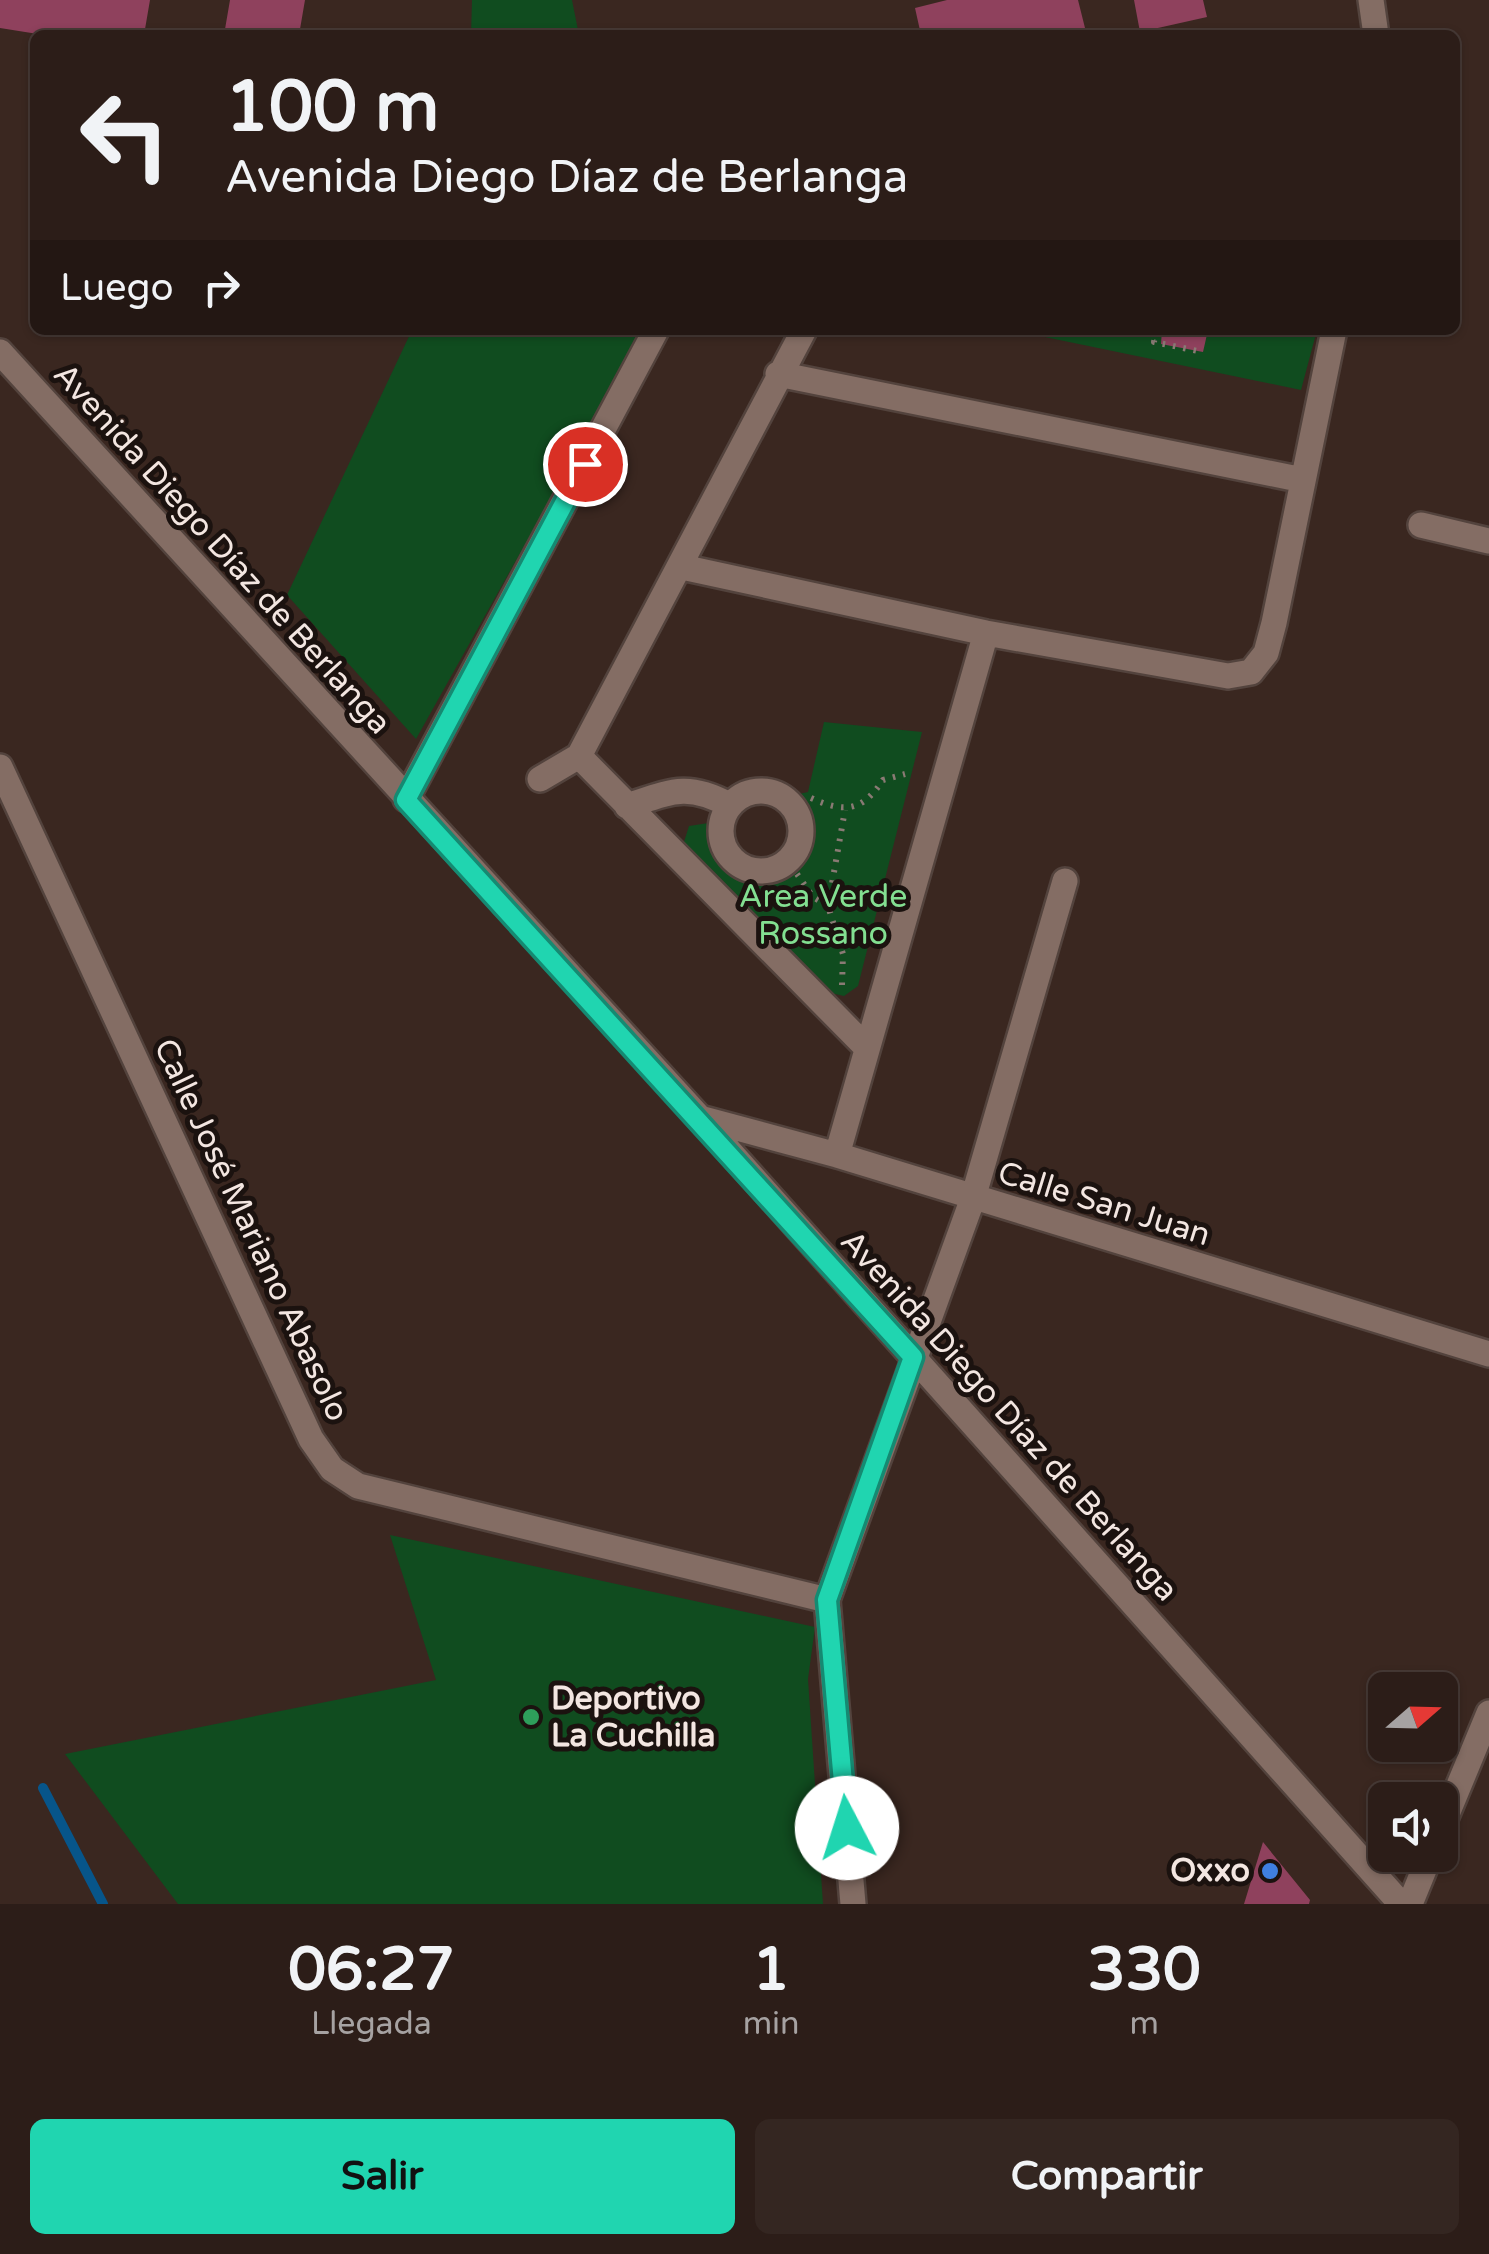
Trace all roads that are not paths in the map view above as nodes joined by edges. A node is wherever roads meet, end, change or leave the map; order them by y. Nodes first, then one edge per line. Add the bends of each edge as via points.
1 (1370, 0) edge
2 (1375, 30) edge
3 (653, 335) edge
4 (801, 335) edge
5 (1333, 335) edge
6 (0, 352) edge
7 (778, 374) junction
8 (1303, 480) junction
9 (1421, 525) dead end
10 (1489, 540) edge
11 (682, 566) junction
12 (986, 632) junction
13 (579, 756) junction
14 (0, 767) edge
15 (540, 779) dead end
16 (406, 800) junction
17 (730, 805) dead end
18 (627, 806) junction
19 (1065, 881) dead end
20 (866, 1047) junction
21 (700, 1118) junction
22 (837, 1156) junction
23 (972, 1198) junction
24 (1489, 1354) edge
25 (913, 1357) junction
26 (827, 1600) junction
27 (1489, 1713) edge
28 (1458, 1788) edge
29 (1423, 1872) edge
30 (853, 1904) edge
31 (1401, 1904) edge
32 (1410, 1904) edge

1 - 2 street
3 - 16 street
4 - 7 street
5 - 8 street
6 - 16 street, Avenida Diego Díaz de Berlanga
7 - 8 street
7 - 11 street
8 - 12 street via 1266,653 1251,672 1228,676
9 - 10 street
11 - 12 street
11 - 13 street
12 - 20 street
13 - 15 street
13 - 18 street
14 - 26 street, Calle José Mariano Abasolo via 290,1396 332,1469 358,1486
16 - 21 street, Avenida Diego Díaz de Berlanga
17 - 18 street via 688,790
18 - 20 street
19 - 23 street
20 - 22 street
21 - 22 street, Calle San Juan
21 - 25 street, Avenida Diego Díaz de Berlanga
22 - 23 street, Calle San Juan
23 - 24 street, Calle San Juan
23 - 25 street
25 - 26 street
25 - 31 street, Avenida Diego Díaz de Berlanga
26 - 30 street
27 - 28 street
29 - 32 street

